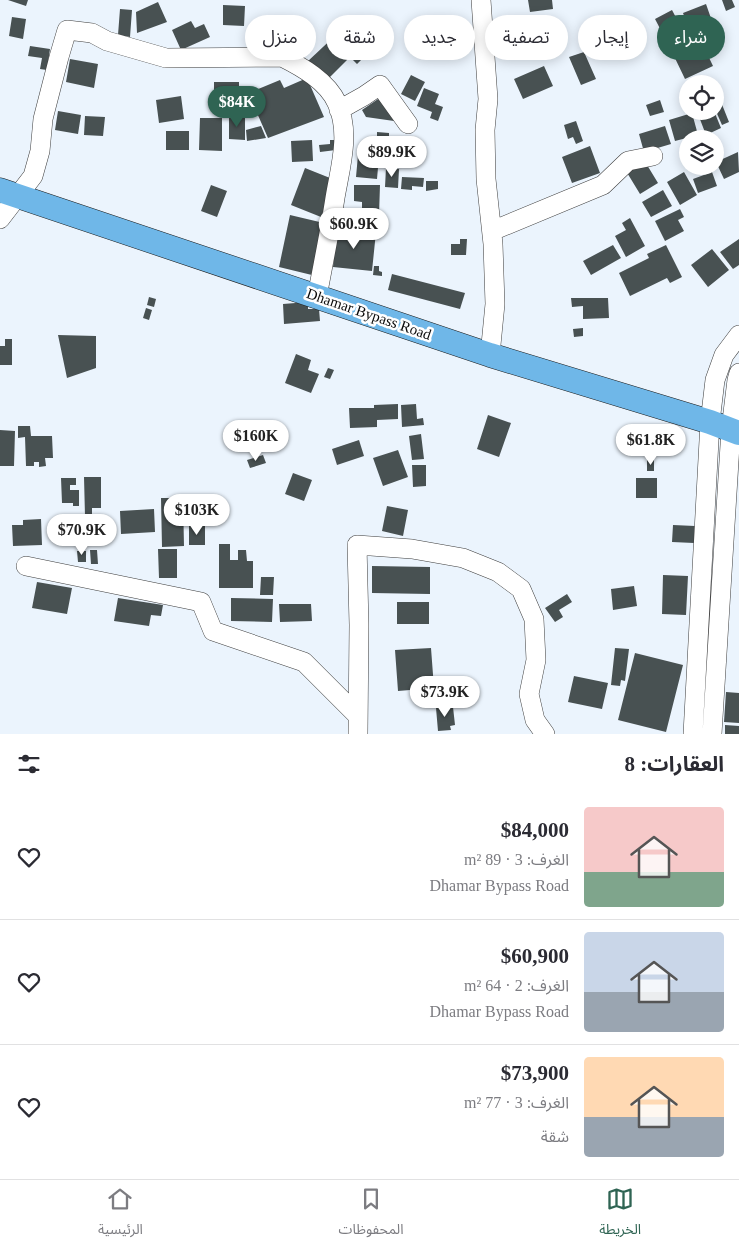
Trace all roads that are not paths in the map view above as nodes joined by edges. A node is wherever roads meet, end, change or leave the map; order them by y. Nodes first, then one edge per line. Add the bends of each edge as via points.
1 (482, 0) edge
2 (339, 110) junction
3 (408, 124) dead end
4 (654, 156) dead end
5 (8, 193) edge
6 (0, 219) edge
7 (492, 231) junction
8 (317, 297) junction
9 (739, 334) edge
10 (490, 355) junction
11 (739, 373) edge
12 (727, 428) edge
13 (26, 566) dead end
14 (358, 725) edge
15 (545, 734) edge
16 (693, 734) edge
17 (712, 734) edge

1 - 7 street via 488,100 486,179
2 - 3 street via 380,85
2 - 5 street via 321,82 282,57 166,58 107,41 92,33 67,30 43,119 40,151 33,176
2 - 8 street via 343,127 343,161
4 - 7 street via 628,161 602,185
5 - 6 street
5 - 8 main road, Dhamar Bypass Road
7 - 10 street via 494,304
8 - 10 main road, Dhamar Bypass Road
9 - 12 street via 724,355 715,380
10 - 12 main road, Dhamar Bypass Road
11 - 12 street
12 - 16 street
12 - 17 street
13 - 14 street via 201,602 214,632 304,662
14 - 15 street via 357,546 412,549 463,558 498,572 520,589 534,619 536,660 529,694 535,720

